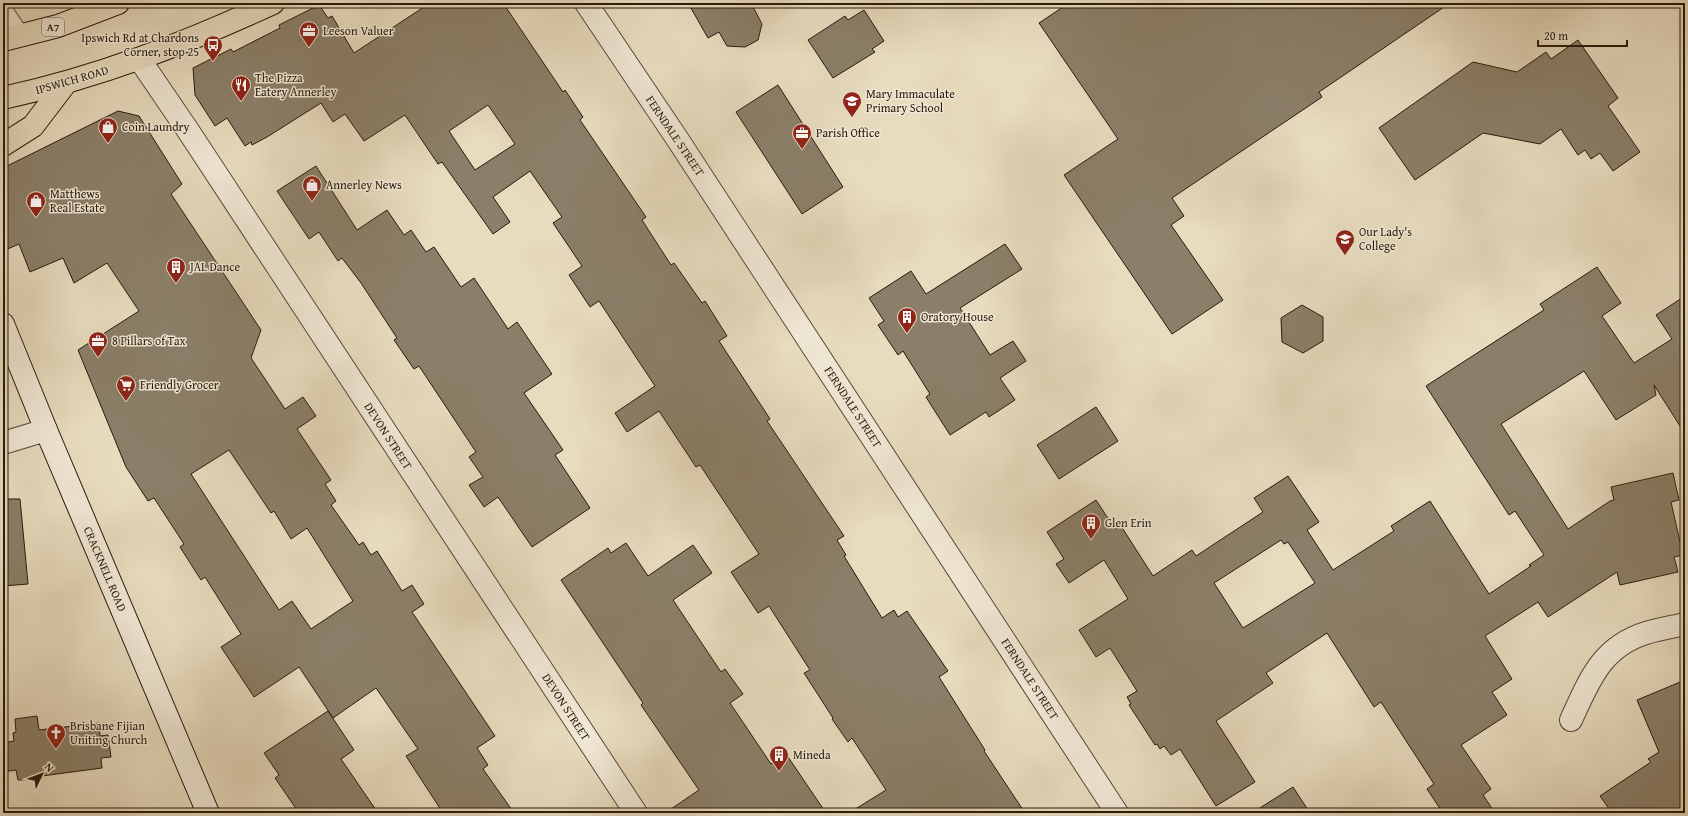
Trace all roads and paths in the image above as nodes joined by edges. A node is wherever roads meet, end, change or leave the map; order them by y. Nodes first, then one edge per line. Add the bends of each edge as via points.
1 (118, 3) edge
2 (273, 3) edge
3 (586, 3) edge
4 (3, 8) edge
5 (12, 38) edge
6 (140, 60) junction
7 (65, 84) junction
8 (3, 98) edge
9 (3, 145) edge
10 (3, 324) edge
11 (46, 430) junction
12 (3, 443) edge
13 (1685, 624) edge
14 (1571, 720) dead end
15 (208, 813) edge
16 (636, 813) edge
17 (1117, 813) edge

1 - 5 highway, A7 via 58,26
2 - 6 highway, IPSWICH ROAD
3 - 17 street, FERNDALE STREET
4 - 5 lane
6 - 7 highway, IPSWICH ROAD
6 - 16 street, DEVON STREET
7 - 8 highway, IPSWICH ROAD
7 - 9 highway via 32,126
10 - 11 street, CRACKNELL ROAD
11 - 12 street
11 - 15 street, CRACKNELL ROAD
13 - 14 street via 1646,633 1614,649 1592,674

